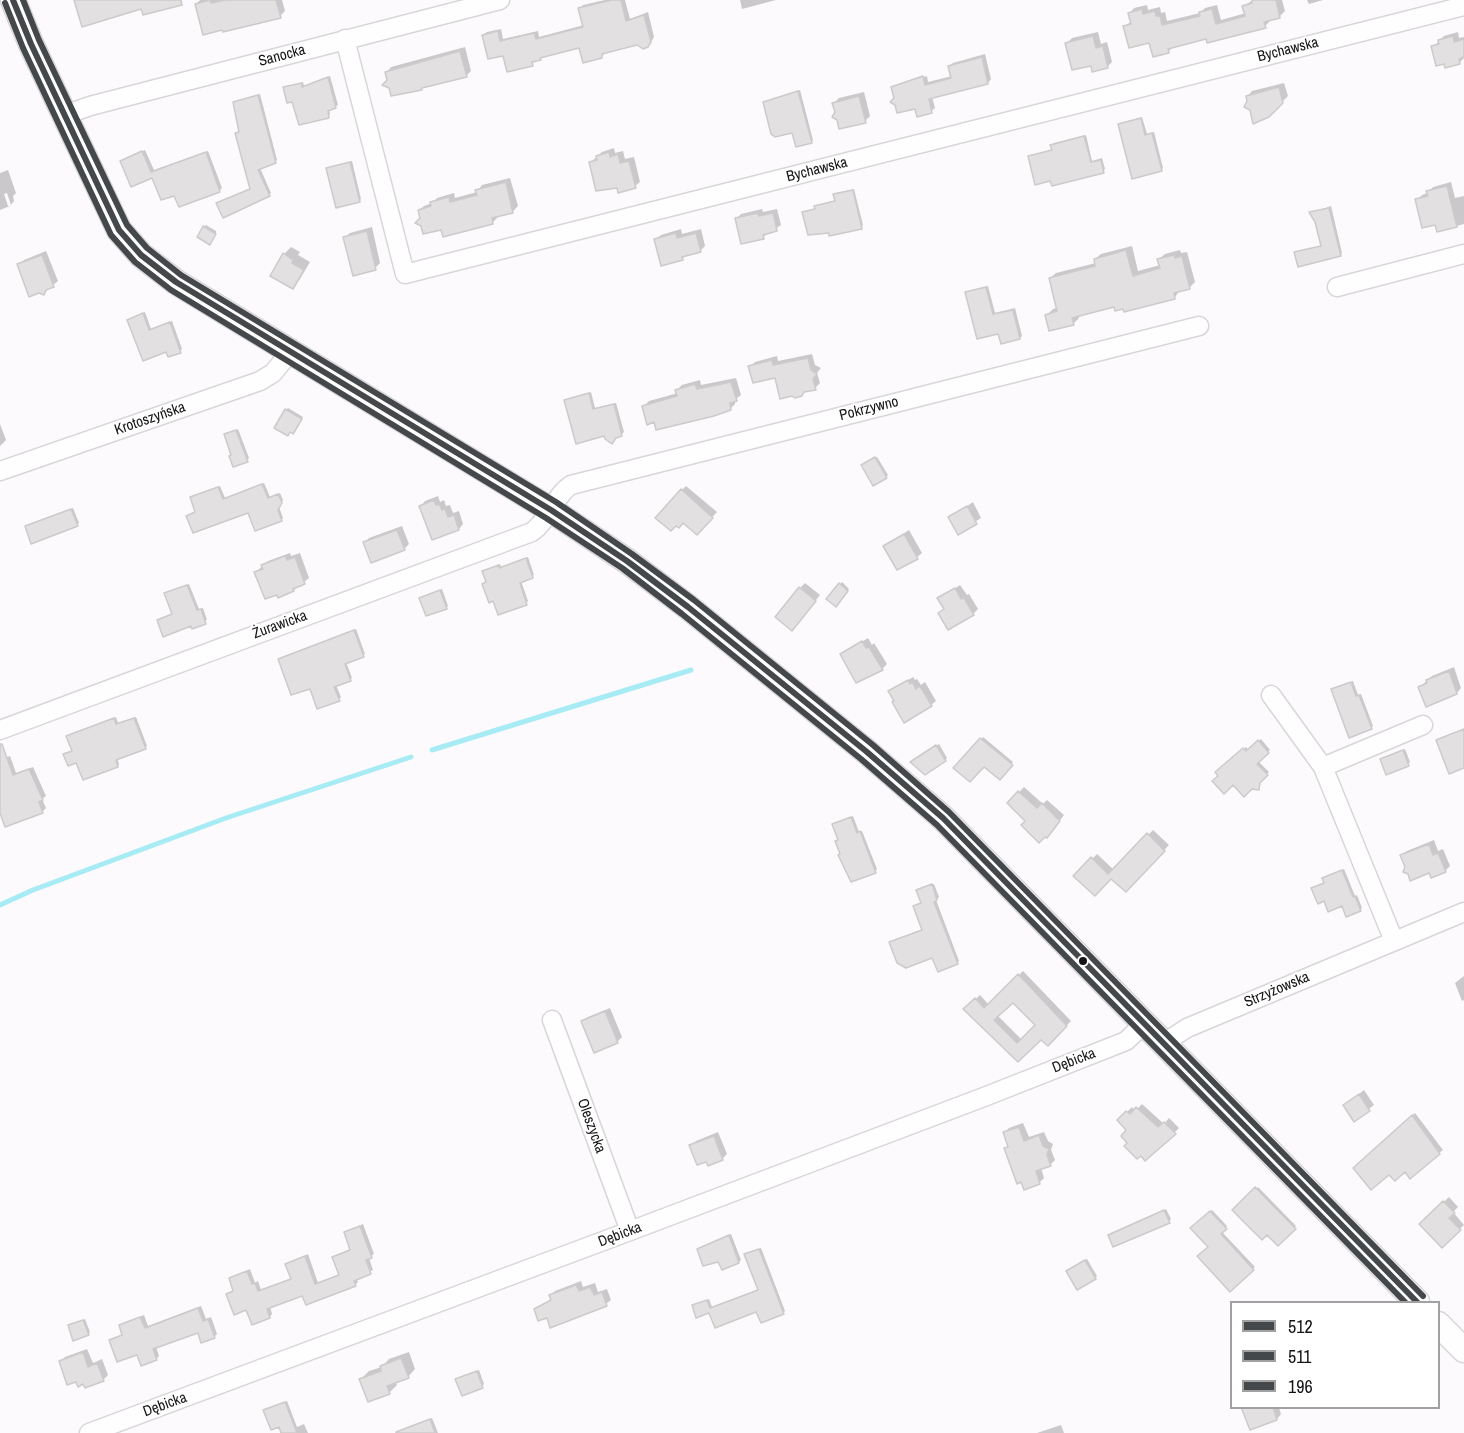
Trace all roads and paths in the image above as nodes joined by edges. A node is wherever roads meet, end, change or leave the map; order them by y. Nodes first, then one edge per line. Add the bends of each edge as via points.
1 (13, 0) edge
2 (500, 0) edge
3 (1464, 6) edge
4 (345, 39) junction
5 (65, 115) junction
6 (1464, 254) edge
7 (1337, 287) dead end
8 (1199, 326) dead end
9 (290, 352) junction
10 (0, 471) edge
11 (551, 510) junction
12 (1272, 695) dead end
13 (1423, 725) dead end
14 (0, 730) edge
15 (1323, 767) junction
16 (1464, 912) edge
17 (1394, 941) junction
18 (552, 1020) dead end
19 (1144, 1024) junction
20 (1164, 1043) junction
21 (630, 1231) junction
22 (1416, 1301) edge
23 (1440, 1326) edge
24 (1464, 1350) edge
25 (89, 1433) edge

1 - 5 street
2 - 4 street, Sanocka
3 - 4 street, Bychawska via 405,274
4 - 5 street, Sanocka
5 - 9 street via 112,217 131,245 176,282
6 - 7 street
8 - 11 street, Pokrzywno via 572,485
9 - 10 street, Krotoszyńska via 273,373 260,381
9 - 11 street
11 - 14 street, Żurawicka via 532,532
11 - 19 street via 688,607 920,796
12 - 15 street
13 - 15 street
15 - 17 street
16 - 17 street, Strzyżowska
17 - 20 street, Strzyżowska via 1187,1028
18 - 21 street, Oleszycka
19 - 20 street
19 - 21 street, Dębicka via 1126,1041
20 - 22 street
21 - 25 street, Dębicka
23 - 24 street

